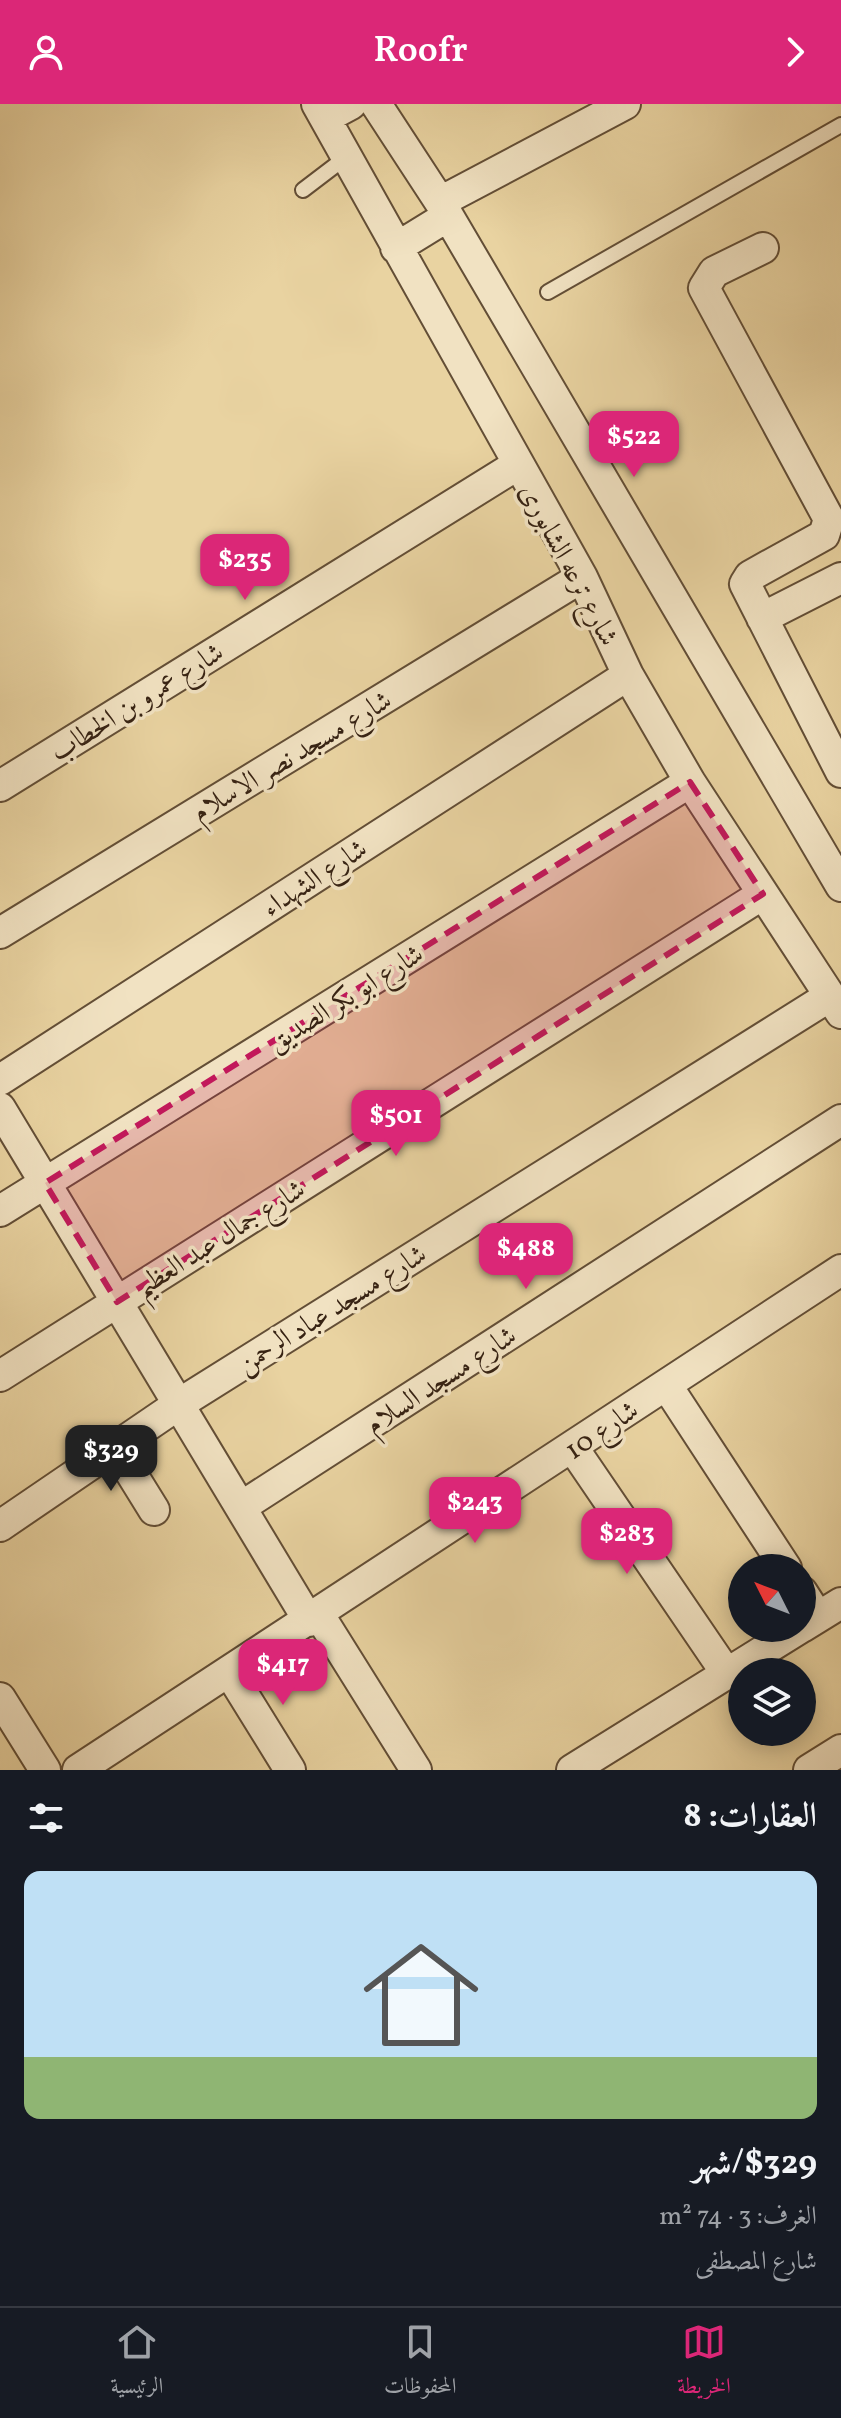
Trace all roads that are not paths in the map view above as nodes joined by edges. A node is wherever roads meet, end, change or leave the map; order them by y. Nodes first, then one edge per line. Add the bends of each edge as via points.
1 (376, 104) edge
2 (625, 104) edge
3 (331, 109) edge
4 (841, 125) edge
5 (345, 158) junction
6 (303, 190) dead end
7 (444, 209) junction
8 (396, 248) junction
9 (763, 248) dead end
10 (548, 292) dead end
11 (517, 465) junction
12 (582, 577) junction
13 (841, 578) edge
14 (762, 618) junction
15 (628, 675) junction
16 (840, 766) edge
17 (690, 782) junction
18 (0, 786) edge
19 (841, 886) edge
20 (763, 894) junction
21 (0, 933) edge
22 (835, 1004) edge
23 (0, 1080) edge
24 (0, 1108) edge
25 (841, 1120) edge
26 (45, 1183) junction
27 (0, 1211) edge
28 (841, 1270) edge
29 (117, 1302) junction
30 (0, 1376) edge
31 (667, 1386) junction
32 (179, 1404) junction
33 (115, 1447) junction
34 (573, 1448) junction
35 (241, 1507) junction
36 (154, 1510) dead end
37 (0, 1526) edge
38 (777, 1554) edge
39 (314, 1618) junction
40 (778, 1642) edge
41 (230, 1673) junction
42 (727, 1674) junction
43 (0, 1698) edge
44 (841, 1750) edge
45 (45, 1770) edge
46 (78, 1770) edge
47 (290, 1770) edge
48 (416, 1770) edge
49 (572, 1770) edge
50 (809, 1770) edge

1 - 7 street
2 - 7 street
3 - 5 street, شارع ترعه الشابورى
4 - 10 lane
5 - 6 lane
5 - 8 street, شارع ترعه الشابورى
7 - 8 street
7 - 19 street
8 - 11 street, شارع ترعه الشابورى
9 - 14 street via 708,275 704,288 829,519 817,541 747,578 746,587
11 - 12 street, شارع ترعه الشابورى
11 - 18 street, شارع عمرو بن الخطاب
12 - 15 street, شارع ترعه الشابورى
12 - 21 street, شارع مسجد نصر الاسلام
13 - 14 street
14 - 16 street
15 - 17 street, شارع ترعه الشابورى
15 - 23 street, شارع الشهداء
17 - 20 street, شارع ترعه الشابورى
17 - 26 street, شارع ابو بكر الصديق
20 - 22 street, شارع ترعه الشابورى
20 - 29 street, شارع جمال عبد العظيم
22 - 32 street, شارع مسجد عباد الرحمن
24 - 26 street
25 - 35 street, شارع مسجد السلام
26 - 27 street, شارع ابو بكر الصديق
26 - 29 street
28 - 31 street, شارع 10
29 - 30 street, شارع جمال عبد العظيم
29 - 32 street
31 - 34 street, شارع 10
31 - 38 street
32 - 33 street, شارع مسجد عباد الرحمن
32 - 35 street
33 - 36 street
33 - 37 street, شارع مسجد عباد الرحمن
34 - 39 street, شارع 10
34 - 42 street
35 - 39 street
39 - 41 street, شارع 10
39 - 48 street
40 - 42 street
41 - 46 street, شارع 10
41 - 47 street
42 - 49 street
43 - 45 street
44 - 50 street

